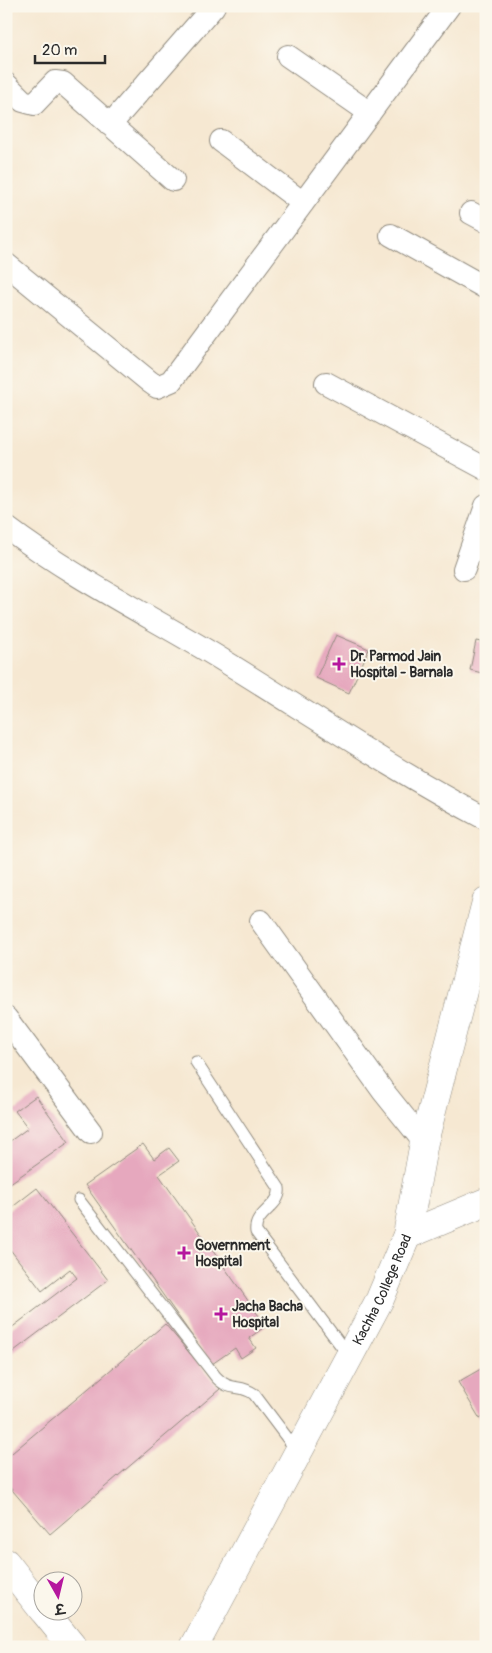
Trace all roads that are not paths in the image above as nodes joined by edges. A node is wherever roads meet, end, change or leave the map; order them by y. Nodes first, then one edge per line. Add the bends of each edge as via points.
1 (214, 6) edge
2 (449, 6) edge
3 (288, 56) dead end
4 (6, 84) edge
5 (370, 113) junction
6 (110, 125) junction
7 (221, 141) dead end
8 (173, 180) dead end
9 (303, 203) junction
10 (391, 235) dead end
11 (6, 264) edge
12 (486, 288) edge
13 (326, 383) dead end
14 (486, 469) edge
15 (486, 506) edge
16 (7, 530) edge
17 (464, 569) dead end
18 (486, 819) edge
19 (486, 902) edge
20 (261, 921) dead end
21 (6, 1018) edge
22 (196, 1062) dead end
23 (90, 1132) dead end
24 (424, 1142) junction
25 (79, 1200) dead end
26 (486, 1202) edge
27 (407, 1236) junction
28 (349, 1357) junction
29 (298, 1453) junction
30 (6, 1563) edge
31 (32, 1596) edge
32 (51, 1620) edge
33 (72, 1647) edge
34 (181, 1647) edge
35 (187, 1647) edge
36 (194, 1647) edge

1 - 6 street
2 - 5 street
3 - 5 street
4 - 6 street via 23,101 34,104 50,85 59,82
5 - 9 street
6 - 8 street
7 - 9 street
9 - 11 street via 171,380 157,387
10 - 12 street
13 - 14 street
15 - 17 street
16 - 18 street
19 - 24 street, Kachha College Road
20 - 24 street via 383,1091
21 - 23 street
22 - 28 lane via 279,1188 278,1198 255,1225 256,1232
24 - 27 street, Kachha College Road
25 - 29 lane via 216,1377 230,1388 246,1388 254,1394
26 - 27 street
27 - 28 street, Kachha College Road via 380,1299
28 - 29 street, Kachha College Road
29 - 36 street, Kachha College Road
30 - 31 street
32 - 33 street
34 - 35 street

